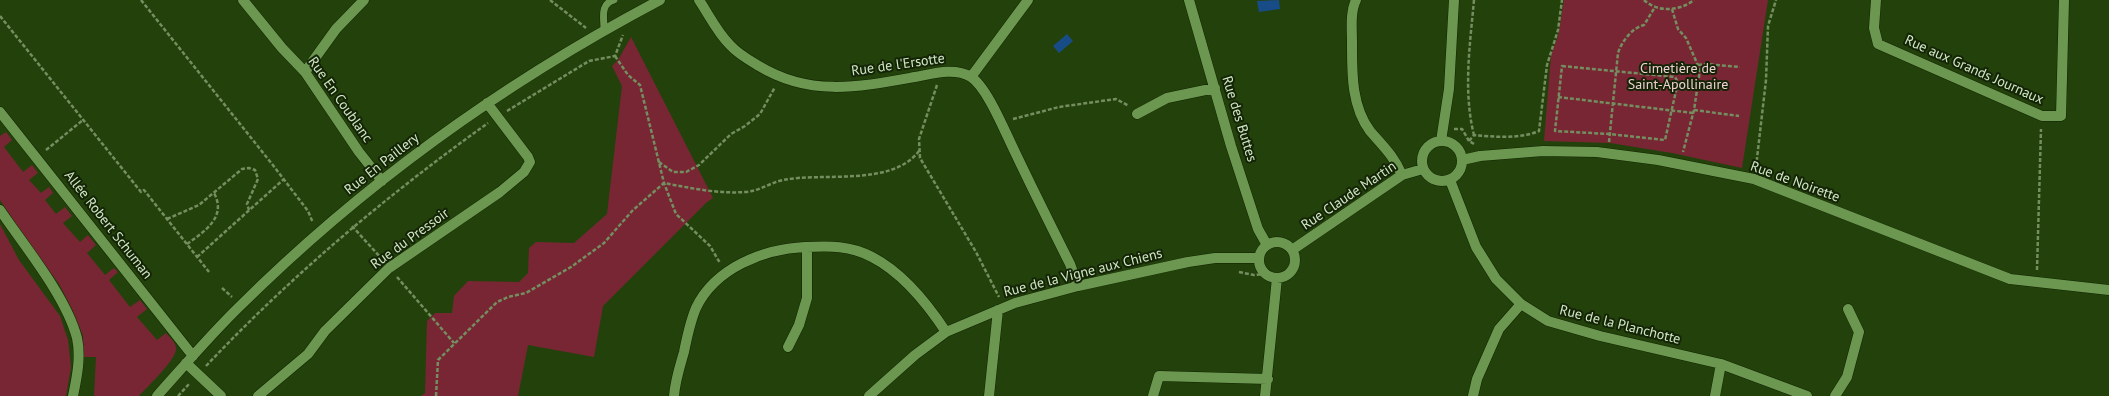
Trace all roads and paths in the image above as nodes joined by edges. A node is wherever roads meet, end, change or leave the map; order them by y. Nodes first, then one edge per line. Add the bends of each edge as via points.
1 (141, 0) edge
2 (243, 0) edge
3 (364, 0) edge
4 (550, 0) edge
5 (614, 0) edge
6 (660, 0) edge
7 (699, 0) edge
8 (1028, 0) edge
9 (1188, 0) edge
10 (1356, 0) edge
11 (1454, 0) edge
12 (1474, 0) edge
13 (1562, 0) edge
14 (1644, 0) edge
15 (1694, 0) edge
16 (1776, 0) edge
17 (1876, 0) edge
18 (2064, 0) edge
19 (1655, 7) junction
20 (1672, 9) junction
21 (1, 18) edge
22 (604, 29) junction
23 (595, 35) junction
24 (615, 56) dead end
25 (1698, 65) junction
26 (1740, 67) dead end
27 (1616, 70) junction
28 (305, 72) junction
29 (938, 72) junction
30 (971, 77) junction
31 (780, 78) junction
32 (1214, 88) junction
33 (1558, 97) junction
34 (1612, 103) junction
35 (487, 104) junction
36 (1672, 110) junction
37 (0, 112) edge
38 (1694, 112) junction
39 (1137, 114) joint
40 (1739, 116) dead end
41 (2042, 116) junction
42 (83, 120) junction
43 (1001, 125) junction
44 (1444, 128) junction
45 (1609, 134) junction
46 (1474, 135) junction
47 (1442, 141) junction
48 (1469, 141) junction
49 (919, 151) junction
50 (1608, 153) junction
51 (1480, 156) junction
52 (36, 158) junction
53 (1462, 160) junction
54 (659, 162) junction
55 (1679, 164) junction
56 (1423, 169) junction
57 (1402, 175) junction
58 (284, 179) junction
59 (1754, 179) junction
60 (1450, 180) junction
61 (382, 181) junction
62 (664, 182) junction
63 (214, 193) junction
64 (0, 210) edge
65 (249, 210) junction
66 (167, 219) junction
67 (320, 232) junction
68 (187, 245) junction
69 (1267, 245) junction
70 (807, 247) junction
71 (1292, 250) junction
72 (197, 257) junction
73 (1258, 258) junction
74 (390, 268) junction
75 (1234, 271) dead end
76 (209, 272) dead end
77 (724, 274) junction
78 (1265, 274) junction
79 (1276, 278) junction
80 (2036, 282) junction
81 (1078, 286) junction
82 (2109, 290) edge
83 (1521, 304) junction
84 (1001, 308) junction
85 (1848, 309) dead end
86 (946, 332) junction
87 (454, 343) junction
88 (788, 347) dead end
89 (190, 360) junction
90 (1721, 364) junction
91 (198, 374) junction
92 (1268, 379) junction
93 (74, 396) edge
94 (157, 396) edge
95 (178, 396) edge
96 (221, 396) edge
97 (258, 396) edge
98 (436, 396) edge
99 (674, 396) edge
100 (869, 396) edge
101 (989, 396) edge
102 (1153, 396) edge
103 (1266, 396) edge
104 (1473, 396) edge
105 (1715, 396) edge
106 (1807, 396) edge
107 (1835, 396) edge

1 - 58 path
2 - 28 street, Rue En Coublanc
3 - 28 street via 336,29
4 - 23 path
5 - 22 lane via 605,4
6 - 22 street, Rue En Paillery
7 - 31 street, Rue de l'Ersotte via 723,37 736,51
8 - 30 street
9 - 32 street, Rue des Buttes
10 - 57 street via 1352,15 1353,80 1356,100 1370,130 1396,160
11 - 44 street
12 - 46 path via 1468,96 1469,117
13 - 46 path via 1558,30 1547,65 1539,131 1504,136
14 - 19 path
15 - 20 path
16 - 59 path via 1768,26 1766,80
17 - 41 street, Rue aux Grands Journaux via 1874,28 1878,44
18 - 41 street, Rue aux Grands Journaux via 2060,116
19 - 20 path
19 - 27 path via 1644,25 1636,26 1622,43
20 - 25 path via 1678,29 1686,38
21 - 42 path
22 - 23 street, Rue En Paillery
23 - 35 street, Rue En Paillery
24 - 54 path via 628,75 640,85
25 - 26 path
25 - 38 path via 1700,70
27 - 33 path via 1562,66
27 - 34 path
27 - 36 path via 1676,77 1678,82
28 - 61 street, Rue En Coublanc via 359,152
29 - 30 street, Rue de l'Ersotte via 956,72
29 - 31 street, Rue de l'Ersotte via 839,87 811,86
29 - 49 path via 937,86 919,139
30 - 43 street via 985,93
31 - 54 path via 760,114 732,134 699,166 686,172 673,172
32 - 39 street via 1167,98
32 - 69 street, Rue des Buttes via 1258,229
33 - 34 path
33 - 45 path via 1556,131
34 - 36 path
34 - 45 path
35 - 61 street, Rue En Paillery
35 - 74 street, Rue du Pressoir via 526,154 529,166 500,192
36 - 38 path
36 - 45 path via 1666,138 1662,141
37 - 52 street, Allée Robert Schuman
38 - 40 path
38 - 55 path
39 - 43 path via 1128,104 1116,99 1059,107 1021,116
41 - 80 path
42 - 52 path
42 - 66 path via 141,192 144,190
43 - 81 street via 1070,264
44 - 47 street
44 - 48 path via 1462,129
45 - 50 path
46 - 48 path
47 - 53 street via 1453,144 1461,154
47 - 56 street via 1429,145 1424,150 1421,163
48 - 51 path via 1480,150
49 - 62 path via 914,158 900,166 871,174 854,177 808,176 781,180 761,190 746,192 724,193
49 - 84 path via 926,169 976,252
50 - 51 street, Rue de Noirette via 1543,151
50 - 55 street, Rue de Noirette
51 - 53 street, Rue de Noirette
52 - 89 street, Allée Robert Schuman
53 - 60 street via 1459,172
54 - 62 path
55 - 59 street, Rue de Noirette
56 - 57 street, Rue Claude Martin
56 - 60 street via 1431,179 1443,182
57 - 71 street, Rue Claude Martin
58 - 65 path
58 - 67 path
59 - 80 street, Rue de Noirette via 2010,279
60 - 83 street, Rue de la Planchotte via 1476,247 1496,279
61 - 67 street, Rue En Paillery
62 - 77 path via 676,214 710,246
62 - 87 path via 591,253 526,293 497,302
63 - 65 path via 242,169 254,169 257,171 258,179 247,204
63 - 66 path via 195,207
63 - 68 path via 219,206 216,217 208,228
64 - 93 street via 67,312 77,338 78,349
65 - 72 path
66 - 68 path
67 - 89 street, Rue En Paillery via 240,306
68 - 72 path
69 - 71 street via 1272,242 1283,243
69 - 73 street
70 - 77 street via 766,253
70 - 86 street via 841,246 874,258 929,306
70 - 88 street via 807,298 799,325
71 - 79 street via 1294,266 1287,275
72 - 76 path
73 - 78 street via 1261,270
73 - 81 street, Rue de la Vigne aux Chiens via 1215,258 1188,262
74 - 87 path
74 - 91 path via 353,227 285,285
74 - 97 street, Rue du Pressoir via 325,331 308,354
75 - 78 path via 1254,275
77 - 99 street via 712,285 696,308
78 - 79 street
79 - 92 street
80 - 82 street, Rue de Noirette
81 - 84 street, Rue de la Vigne aux Chiens
83 - 90 street, Rue de la Planchotte via 1548,321 1600,336
83 - 104 street via 1499,329 1477,379
84 - 86 street, Rue de la Vigne aux Chiens
84 - 101 street
85 - 107 street via 1859,332 1847,377
86 - 100 street, Rue de la Vigne aux Chiens via 915,355
87 - 98 path via 438,360
89 - 91 street
89 - 94 street, Rue En Paillery
90 - 105 street
90 - 106 street, Rue de la Planchotte
91 - 95 path
91 - 96 street
92 - 102 street via 1159,376
92 - 103 street

